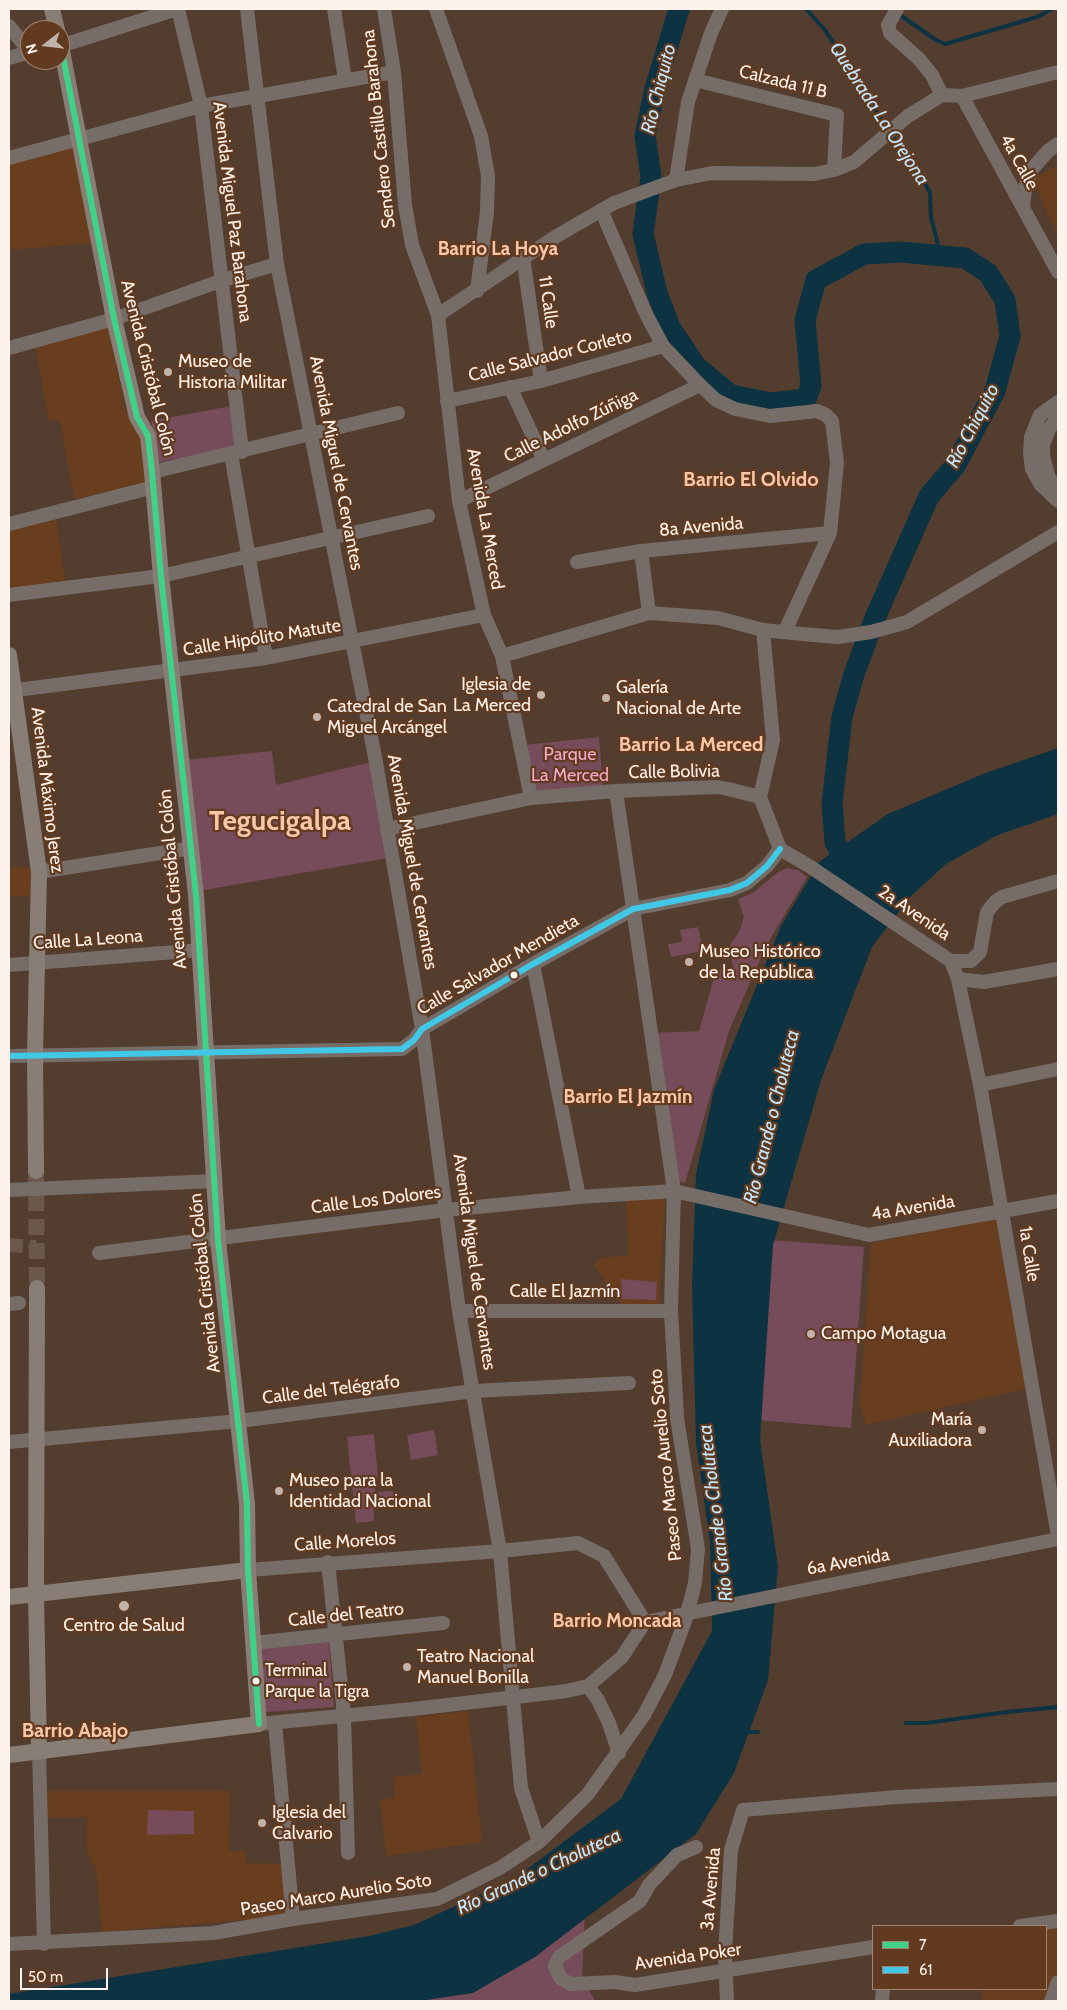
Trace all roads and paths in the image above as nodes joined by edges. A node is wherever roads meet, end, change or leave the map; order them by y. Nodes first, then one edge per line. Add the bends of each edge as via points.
1 (177, 9) edge
2 (247, 9) edge
3 (334, 9) edge
4 (384, 9) edge
5 (436, 9) edge
6 (722, 9) edge
7 (894, 13) edge
8 (9, 26) edge
9 (70, 38) edge
10 (20, 40) edge
11 (65, 70) edge
12 (394, 72) junction
13 (1058, 72) edge
14 (345, 80) junction
15 (695, 80) junction
16 (942, 95) junction
17 (962, 96) junction
18 (256, 98) junction
19 (201, 106) junction
20 (78, 140) junction
21 (1058, 144) edge
22 (9, 158) edge
23 (834, 170) junction
24 (674, 181) junction
25 (1023, 208) junction
26 (601, 210) junction
27 (1037, 233) junction
28 (412, 245) joint
29 (523, 257) junction
30 (1058, 263) edge
31 (277, 264) junction
32 (1058, 272) edge
33 (223, 280) junction
34 (477, 291) junction
35 (438, 315) junction
36 (114, 319) junction
37 (663, 346) junction
38 (9, 348) edge
39 (540, 381) junction
40 (700, 385) junction
41 (510, 387) junction
42 (447, 401) junction
43 (1058, 402) edge
44 (398, 413) dead end
45 (1058, 417) edge
46 (312, 435) junction
47 (236, 453) junction
48 (544, 460) junction
49 (153, 480) junction
50 (1058, 489) edge
51 (459, 501) junction
52 (1058, 501) edge
53 (428, 516) dead end
54 (9, 524) edge
55 (830, 533) junction
56 (1056, 535) edge
57 (330, 536) junction
58 (641, 551) junction
59 (249, 556) junction
60 (577, 562) dead end
61 (161, 576) junction
62 (9, 595) edge
63 (649, 613) junction
64 (484, 615) junction
65 (764, 630) junction
66 (784, 632) junction
67 (353, 641) junction
68 (9, 655) edge
69 (502, 656) junction
70 (266, 658) junction
71 (171, 672) junction
72 (11, 690) edge
73 (616, 791) junction
74 (760, 797) junction
75 (531, 798) junction
76 (387, 829) junction
77 (192, 848) junction
78 (780, 849) junction
79 (39, 872) junction
80 (1058, 881) edge
81 (633, 909) junction
82 (201, 950) junction
83 (946, 957) junction
84 (38, 963) junction
85 (533, 964) junction
86 (9, 965) edge
87 (1058, 969) edge
88 (958, 979) junction
89 (422, 1029) junction
90 (208, 1054) junction
91 (36, 1055) junction
92 (9, 1056) edge
93 (1058, 1069) edge
94 (980, 1085) junction
95 (36, 1171) tunnel mouth
96 (215, 1181) junction
97 (9, 1190) edge
98 (681, 1193) junction
99 (579, 1197) junction
100 (1058, 1201) edge
101 (446, 1210) junction
102 (1003, 1212) junction
103 (218, 1240) junction
104 (99, 1253) dead end
105 (37, 1288) tunnel mouth
106 (459, 1311) junction
107 (671, 1311) junction
108 (629, 1383) dead end
109 (474, 1391) junction
110 (239, 1421) junction
111 (35, 1439) junction
112 (9, 1442) edge
113 (1058, 1537) edge
114 (500, 1551) junction
115 (328, 1562) junction
116 (248, 1570) junction
117 (36, 1594) junction
118 (9, 1597) edge
119 (645, 1622) junction
120 (443, 1623) dead end
121 (335, 1635) junction
122 (253, 1643) junction
123 (588, 1686) junction
124 (512, 1697) junction
125 (344, 1715) junction
126 (267, 1724) junction
127 (39, 1751) junction
128 (619, 1753) junction
129 (9, 1755) edge
130 (1058, 1789) edge
131 (539, 1842) junction
132 (696, 1847) dead end
133 (348, 1853) dead end
134 (292, 1919) junction
135 (1058, 1921) edge
136 (1028, 1925) edge
137 (9, 1944) edge
138 (44, 1944) junction
139 (872, 1947) edge
140 (727, 1970) junction
141 (1058, 1982) edge
142 (727, 2001) edge
143 (1051, 2001) edge

1 - 9 street
1 - 19 street, Avenida Miguel Paz Barahona
2 - 18 street, Avenida Miguel de Cervantes
3 - 14 street
4 - 12 street, Sendero Castillo Barahona
5 - 34 street via 481,136 488,176
6 - 15 street
7 - 16 street via 888,25 890,33 919,59
8 - 10 street
11 - 20 main road, Avenida Cristóbal Colón
12 - 14 street
12 - 28 street, Sendero Castillo Barahona via 405,205
13 - 17 street
14 - 18 street
15 - 23 street, Calzada 11 B via 837,115
15 - 24 street
16 - 17 street
16 - 23 street via 908,116 854,162
17 - 25 street, 4a Calle
18 - 19 street
18 - 31 street, Avenida Miguel de Cervantes
19 - 20 street
19 - 33 street, Avenida Miguel Paz Barahona
20 - 22 street
20 - 36 main road, Avenida Cristóbal Colón
21 - 25 street via 1032,169 1025,188
23 - 24 street via 814,174 712,173
24 - 26 street
25 - 27 street, 4a Calle
26 - 29 street
26 - 37 street
27 - 30 street
27 - 32 street, 4a Calle
28 - 35 street, Avenida La Merced
29 - 34 street
29 - 39 street, 11 Calle
31 - 33 street
31 - 46 street, Avenida Miguel de Cervantes
33 - 36 street
33 - 47 street, Avenida Miguel Paz Barahona
34 - 35 street
35 - 42 street, Avenida La Merced
36 - 38 street
36 - 49 main road, Avenida Cristóbal Colón via 137,417 148,436
37 - 39 street, Calle Salvador Corleto
37 - 40 street
39 - 41 street, Calle Salvador Corleto
40 - 48 street, Calle Adolfo Zúñiga
40 - 55 street via 716,400 735,409 770,416 817,411 832,421 837,463
41 - 42 street, Calle Salvador Corleto
41 - 48 street
42 - 51 street, Avenida La Merced
43 - 52 street via 1040,415 1031,437 1030,453 1032,469 1041,485
44 - 46 street
45 - 50 street via 1049,429 1043,456 1049,478
46 - 47 street
46 - 57 street, Avenida Miguel de Cervantes
47 - 49 street
47 - 59 street, Avenida Miguel Paz Barahona
48 - 51 street, Calle Adolfo Zúñiga
49 - 54 street
49 - 61 main road, Avenida Cristóbal Colón
51 - 64 street, Avenida La Merced
53 - 57 street
55 - 58 street, 8a Avenida
55 - 66 street
56 - 66 street via 907,622 838,637
57 - 59 street
57 - 67 street, Avenida Miguel de Cervantes
58 - 60 street, 8a Avenida
58 - 63 street
59 - 61 street
59 - 70 street, Avenida Miguel Paz Barahona
61 - 62 street
61 - 71 main road, Avenida Cristóbal Colón
63 - 65 street via 718,618
63 - 69 street
64 - 67 street, Calle Hipólito Matute
64 - 69 street, Avenida La Merced
65 - 66 street
65 - 74 street via 773,740
67 - 70 street, Calle Hipólito Matute
67 - 76 street, Avenida Miguel de Cervantes
68 - 72 main road, Avenida Máximo Jerez
69 - 75 street, Avenida La Merced
70 - 71 street, Calle Hipólito Matute
71 - 72 street, Calle Hipólito Matute
71 - 77 main road, Avenida Cristóbal Colón
72 - 79 main road, Avenida Máximo Jerez
73 - 74 street, Calle Bolivia via 718,787
73 - 75 street, Calle Bolivia
73 - 81 street, Paseo Marco Aurelio Soto
74 - 78 street
75 - 76 street, Calle Bolivia
76 - 89 street, Avenida Miguel de Cervantes
77 - 79 street
77 - 82 main road, Avenida Cristóbal Colón
78 - 81 street, Calle Salvador Mendieta via 767,866 747,882 730,890
78 - 83 street, 2a Avenida
79 - 84 main road, Avenida Máximo Jerez
80 - 83 street via 1002,897 987,912 980,952 971,961
81 - 85 street, Calle Salvador Mendieta
81 - 98 street, Paseo Marco Aurelio Soto
82 - 84 street, Calle La Leona
82 - 90 main road, Avenida Cristóbal Colón
83 - 88 street, 2a Avenida
84 - 86 street, Calle La Leona
84 - 91 main road, Avenida Máximo Jerez
85 - 89 street, Calle Salvador Mendieta
85 - 99 street
87 - 88 street via 984,982
88 - 94 street, 1a Calle
89 - 90 street, Calle Salvador Mendieta via 402,1049 293,1049
89 - 101 street, Avenida Miguel de Cervantes
90 - 91 street, Calle Salvador Mendieta
90 - 96 main road, Avenida Cristóbal Colón
91 - 92 street, Calle Salvador Mendieta
91 - 95 main road, Avenida Máximo Jerez
93 - 94 street
94 - 102 street, 1a Calle
96 - 97 street
96 - 103 main road, Avenida Cristóbal Colón
98 - 99 street, Calle Los Dolores
98 - 102 street, 4a Avenida via 869,1235
98 - 107 street, Paseo Marco Aurelio Soto
99 - 101 street, Calle Los Dolores
100 - 102 street, 4a Avenida
101 - 103 street, Calle Los Dolores
101 - 106 street, Avenida Miguel de Cervantes
102 - 113 street, 1a Calle
103 - 104 street, Calle Los Dolores
103 - 110 main road, Avenida Cristóbal Colón
105 - 111 main road
106 - 107 street, Calle El Jazmín
106 - 109 street, Avenida Miguel de Cervantes
107 - 128 street, Paseo Marco Aurelio Soto via 677,1418 698,1548 695,1583 665,1676
108 - 109 street, Calle del Telégrafo
109 - 110 street, Calle del Telégrafo
109 - 114 street, Avenida Miguel de Cervantes
110 - 111 street, Calle del Telégrafo
110 - 116 main road, Avenida Cristóbal Colón via 247,1504
111 - 112 street, Calle del Telégrafo
111 - 117 main road
113 - 119 street, 6a Avenida
114 - 115 street, Calle Morelos
114 - 119 street, Calle Morelos via 578,1543 587,1547 604,1556
114 - 124 street, Avenida Miguel de Cervantes
115 - 116 street, Calle Morelos
115 - 121 street
116 - 117 main road, Calle Morelos
116 - 122 main road, Avenida Cristóbal Colón
117 - 118 main road, Calle Morelos
117 - 127 main road
119 - 123 street via 622,1657
120 - 121 street, Calle del Teatro
121 - 122 street, Calle del Teatro
121 - 125 street
122 - 126 main road, Avenida Cristóbal Colón
123 - 124 street
123 - 128 street via 609,1722
124 - 125 street
124 - 131 street, Avenida Miguel de Cervantes via 521,1788
125 - 126 street
125 - 133 street
126 - 127 main road
126 - 134 street, Avenida Cristóbal Colón
127 - 129 main road
127 - 138 street
128 - 131 street, Paseo Marco Aurelio Soto via 588,1794
130 - 140 street, 3a Avenida via 897,1797 743,1810 731,1850 725,1953
131 - 134 street, Paseo Marco Aurelio Soto via 500,1868 430,1902
132 - 140 street, Avenida Poker via 677,1856 649,1886 640,1901 559,1957 555,1966 561,1979 571,1984 615,1982 635,1985
134 - 138 street, Paseo Marco Aurelio Soto via 213,1933
135 - 136 street
137 - 138 street, Paseo Marco Aurelio Soto
139 - 140 street, Avenida Poker
140 - 142 street, 3a Avenida
141 - 143 street

